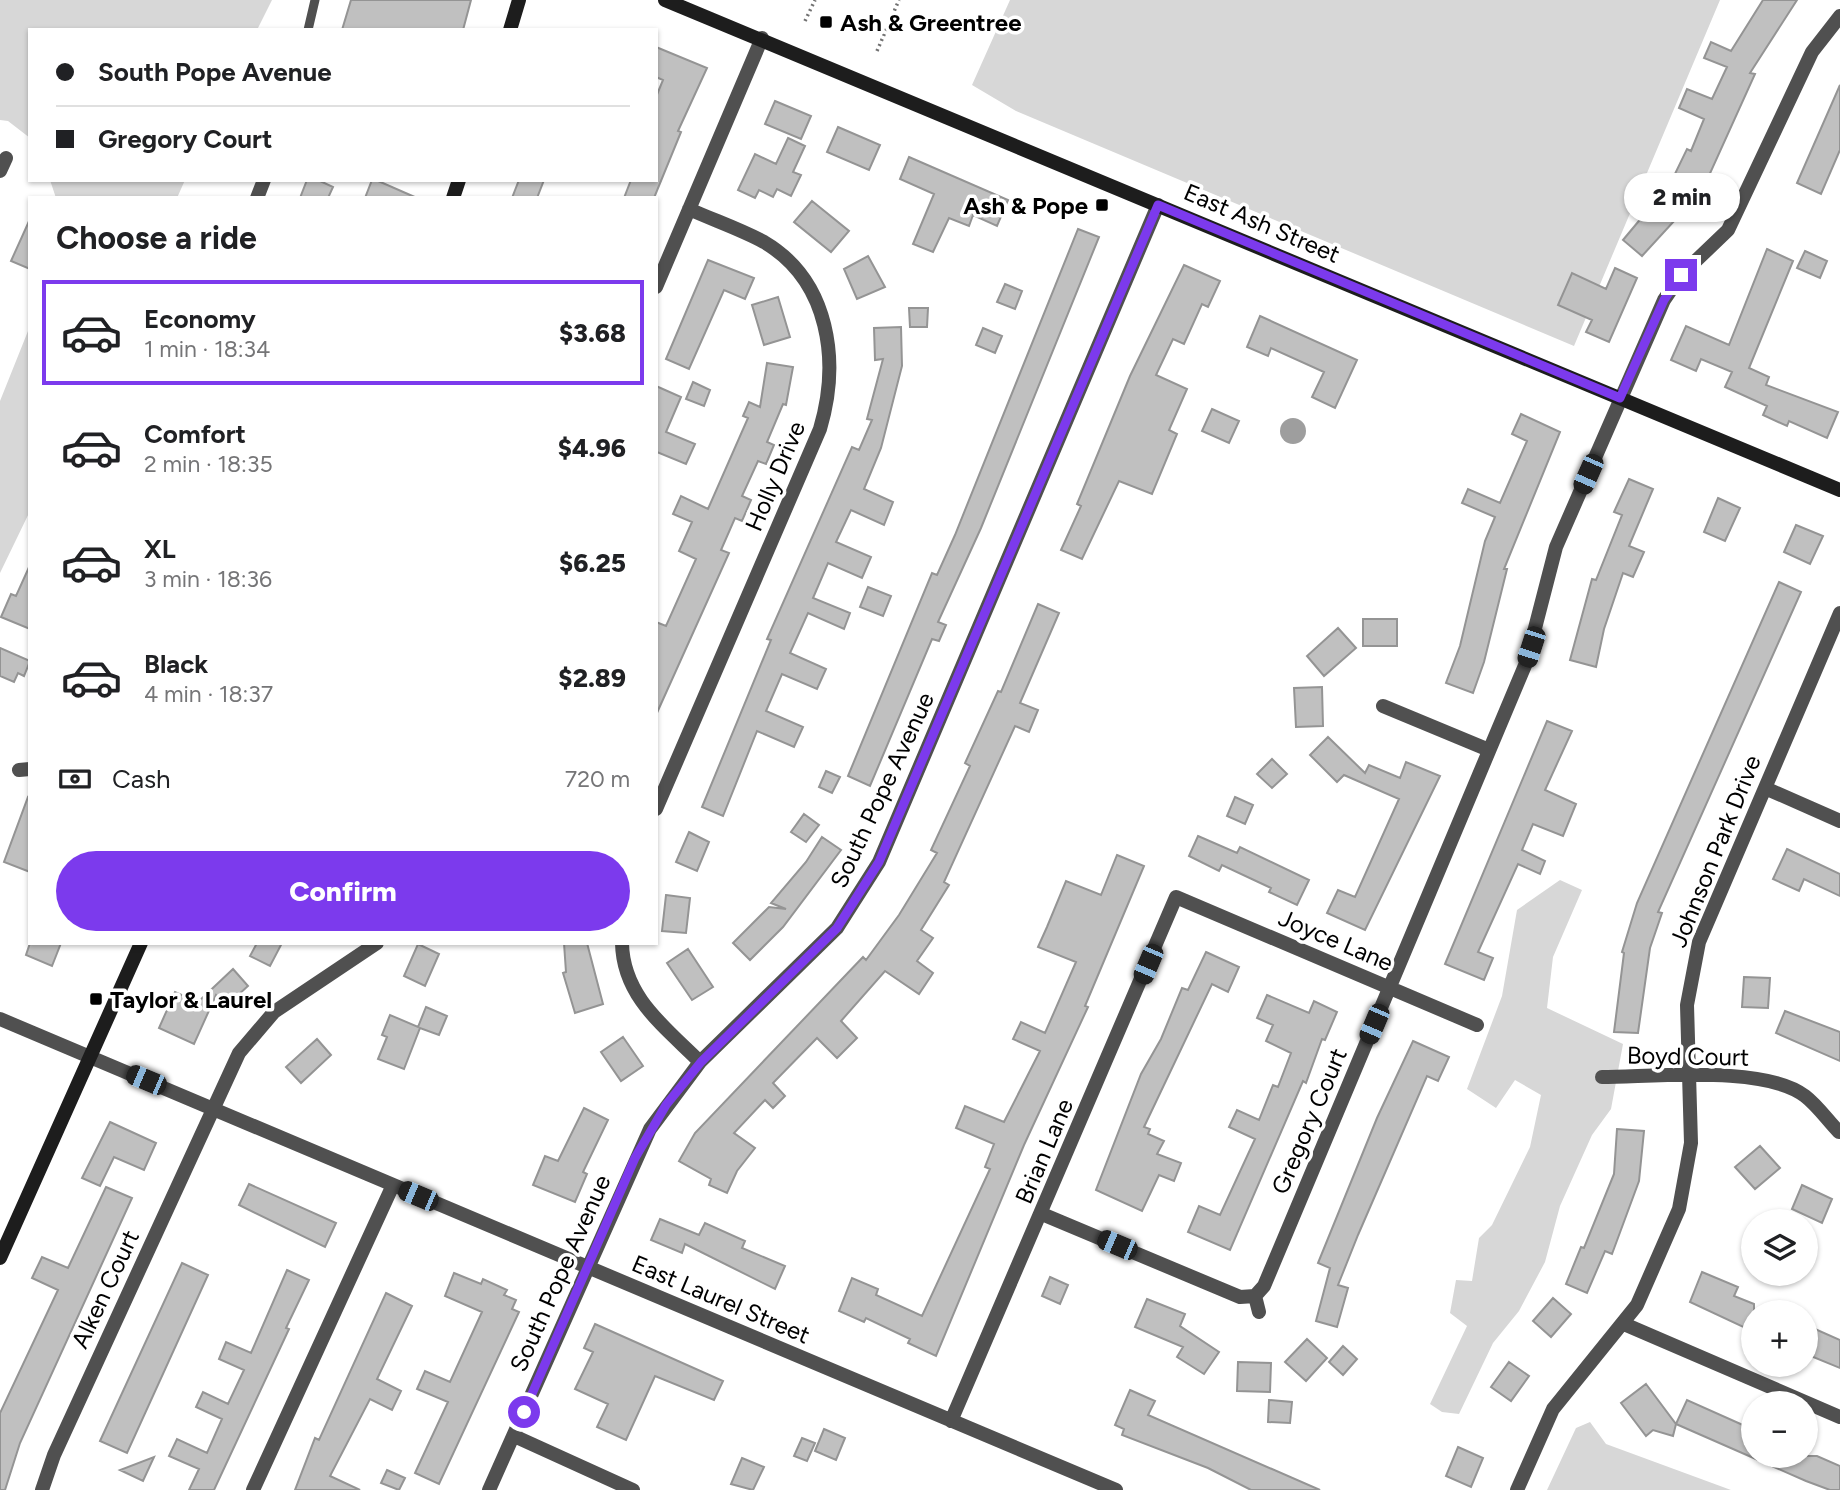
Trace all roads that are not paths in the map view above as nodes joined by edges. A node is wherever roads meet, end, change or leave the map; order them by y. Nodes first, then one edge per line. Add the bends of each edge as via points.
1 (315, 0) edge
2 (519, 0) edge
3 (665, 0) edge
4 (1840, 16) edge
5 (308, 28) edge
6 (511, 28) edge
7 (762, 38) junction
8 (1158, 205) junction
9 (689, 209) junction
10 (658, 282) edge
11 (1620, 398) junction
12 (1840, 490) edge
13 (1840, 613) edge
14 (1383, 706) dead end
15 (1489, 750) junction
16 (1765, 788) junction
17 (658, 804) edge
18 (1840, 821) edge
19 (1176, 897) joint
20 (140, 945) edge
21 (374, 945) edge
22 (622, 945) edge
23 (1389, 987) junction
24 (0, 1019) edge
25 (1477, 1025) dead end
26 (92, 1057) junction
27 (701, 1062) junction
28 (1690, 1076) junction
29 (1602, 1077) dead end
30 (212, 1107) junction
31 (1839, 1132) edge
32 (393, 1185) junction
33 (1042, 1214) junction
34 (0, 1258) edge
35 (588, 1268) junction
36 (1255, 1296) junction
37 (1259, 1312) dead end
38 (1624, 1324) junction
39 (1840, 1417) edge
40 (951, 1421) junction
41 (514, 1436) junction
42 (42, 1490) edge
43 (253, 1490) edge
44 (489, 1490) edge
45 (633, 1490) edge
46 (1116, 1490) edge
47 (1517, 1490) edge

1 - 5 lane
2 - 6 street
3 - 7 street, East Ash Street
4 - 11 street, Gregory Court via 1812,52 1728,230 1671,286
7 - 8 street, East Ash Street
7 - 9 street
8 - 11 street, East Ash Street
8 - 27 street, South Pope Avenue via 879,862 837,928
9 - 10 street
9 - 17 street, Holly Drive via 765,243 792,265 820,311 830,344 832,373 820,429
11 - 12 street, East Ash Street
11 - 15 street, Gregory Court via 1556,547 1526,663
13 - 16 street, Johnson Park Drive
14 - 15 street
15 - 23 street, Gregory Court
16 - 18 street
16 - 28 street, Johnson Park Drive via 1699,942 1687,1005
19 - 23 street, Joyce Lane
19 - 33 street, Brian Lane
20 - 26 street
21 - 30 street, Alken Court via 274,1012 239,1053
22 - 27 street via 628,976 640,1003
23 - 25 street, Joyce Lane
23 - 36 street, Gregory Court via 1264,1286
24 - 26 street, East Laurel Street
26 - 30 street, East Laurel Street
26 - 34 street
27 - 35 street, South Pope Avenue via 650,1129
28 - 29 street, Boyd Court
28 - 31 street, Boyd Court via 1742,1077 1782,1086 1804,1096
28 - 38 street, Johnson Park Drive via 1687,1179 1652,1273
30 - 32 street, East Laurel Street
30 - 42 street, Alken Court
32 - 35 street, East Laurel Street
32 - 43 street
33 - 36 street via 1240,1297
33 - 40 street, Brian Lane
35 - 40 street, East Laurel Street
35 - 41 street, South Pope Avenue
36 - 37 street
38 - 39 street
38 - 47 street, Johnson Park Drive via 1553,1409
40 - 46 street, East Laurel Street
41 - 44 street, South Pope Avenue
41 - 45 street

